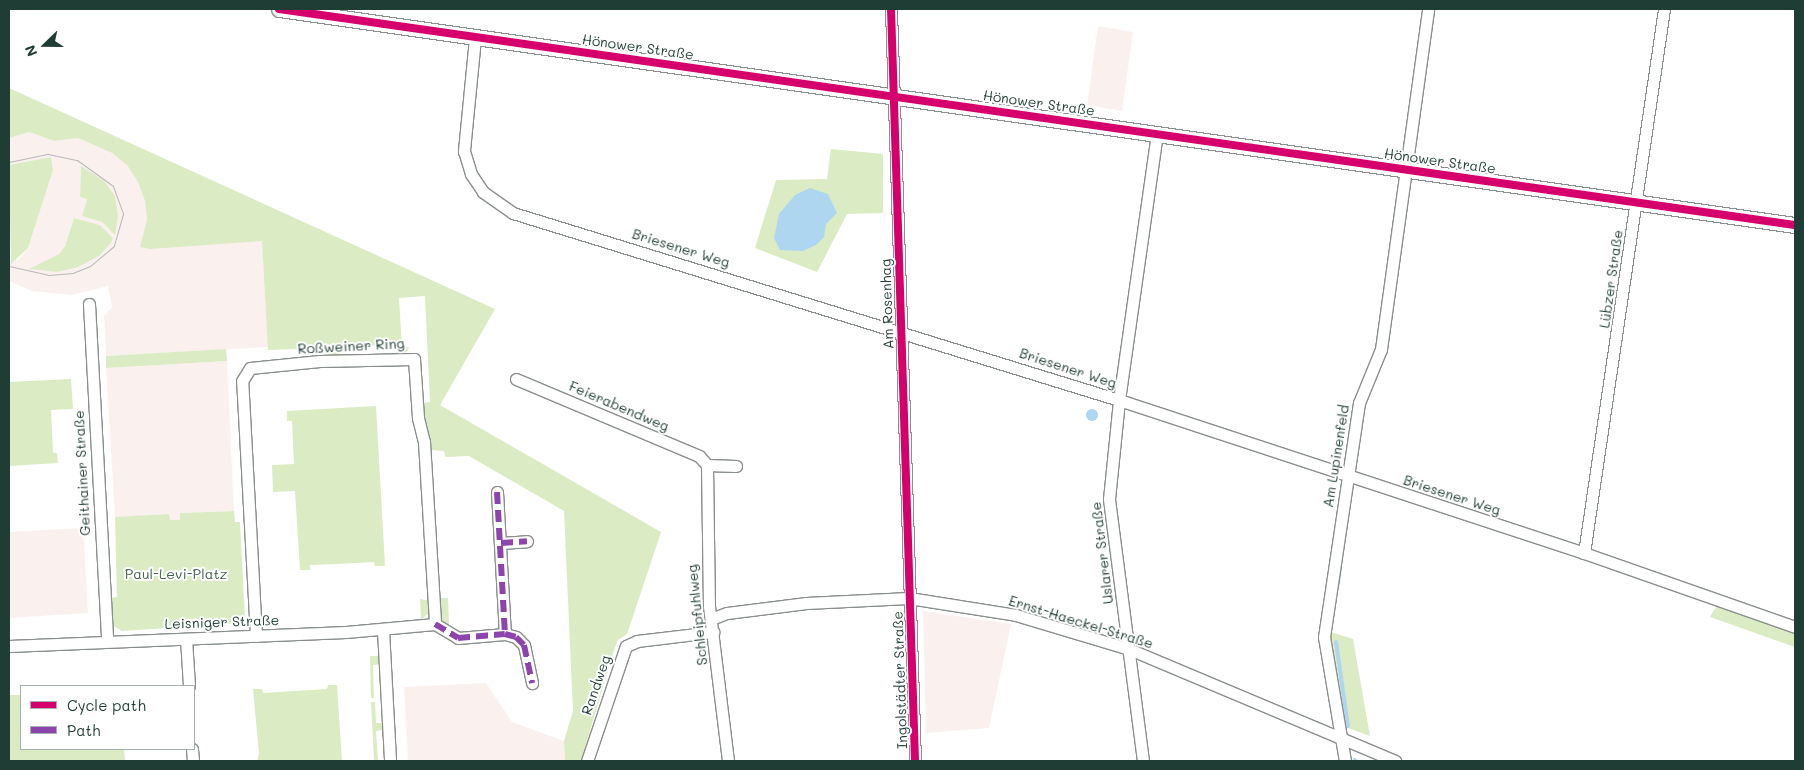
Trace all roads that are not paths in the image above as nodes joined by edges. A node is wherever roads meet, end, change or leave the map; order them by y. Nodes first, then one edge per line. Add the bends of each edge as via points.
1 (279, 9) edge
2 (891, 9) edge
3 (1428, 9) edge
4 (1664, 9) edge
5 (476, 38) junction
6 (893, 95) junction
7 (1157, 133) junction
8 (1406, 169) junction
9 (1637, 202) junction
10 (1795, 225) edge
11 (89, 304) dead end
12 (900, 330) junction
13 (516, 379) dead end
14 (1119, 400) junction
15 (707, 465) junction
16 (736, 466) dead end
17 (1348, 477) junction
18 (497, 492) dead end
19 (527, 541) dead end
20 (500, 543) junction
21 (1584, 553) junction
22 (909, 598) junction
23 (711, 619) junction
24 (435, 624) junction
25 (1795, 627) edge
26 (383, 630) junction
27 (713, 632) junction
28 (505, 634) junction
29 (256, 636) junction
30 (186, 639) junction
31 (107, 640) junction
32 (9, 646) edge
33 (1129, 649) junction
34 (532, 684) dead end
35 (189, 685) edge
36 (1341, 738) junction
37 (390, 761) edge
38 (586, 761) edge
39 (728, 761) edge
40 (916, 761) edge
41 (1143, 761) edge
42 (1345, 761) edge
43 (1395, 761) edge

1 - 5 main road, Hönower Straße
2 - 6 street, Am Rosenhag
3 - 8 street, Am Lupinenfeld
4 - 9 street, Lübzer Straße
5 - 6 main road, Hönower Straße
5 - 12 street, Briesener Weg via 464,150 476,183 491,200 513,213
6 - 7 main road, Hönower Straße
6 - 12 street, Am Rosenhag
7 - 8 main road, Hönower Straße
7 - 14 street, Uslarer Straße
8 - 9 main road, Hönower Straße
8 - 17 street, Am Lupinenfeld via 1381,349 1359,403
9 - 10 main road, Hönower Straße
9 - 21 street, Lübzer Straße
11 - 31 street, Geithainer Straße
12 - 14 street, Briesener Weg
12 - 22 street, Am Rosenhag
13 - 15 street, Feierabendweg via 699,456
14 - 17 street, Briesener Weg
14 - 33 street, Uslarer Straße via 1109,499
15 - 16 street
15 - 23 street, Schleipfuhlweg via 706,554
17 - 21 street, Briesener Weg
17 - 36 street, Am Lupinenfeld via 1324,637
18 - 20 street
19 - 20 street
20 - 28 street
21 - 25 street, Briesener Weg
22 - 23 street, Ernst-Haeckel-Straße via 806,603 727,613
22 - 33 street, Ernst-Haeckel-Straße via 1016,615
22 - 40 street, Ingolstädter Straße
23 - 27 street, Schleipfuhlweg
24 - 26 street, Leisniger Straße
24 - 28 street via 458,638
24 - 29 street, Roßweiner Ring via 424,442 418,418 414,358 320,361 250,368 242,381
26 - 29 street, Leisniger Straße
26 - 37 street
27 - 38 street, Randweg via 626,646
27 - 39 street, Schleipfuhlweg
28 - 34 street via 516,637 524,646
29 - 30 street, Leisniger Straße
30 - 31 street, Leisniger Straße
30 - 35 street
31 - 32 street, Leisniger Straße
33 - 36 street, Ernst-Haeckel-Straße
33 - 41 street, Uslarer Straße
36 - 42 street, Am Lupinenfeld
36 - 43 street, Ernst-Haeckel-Straße

